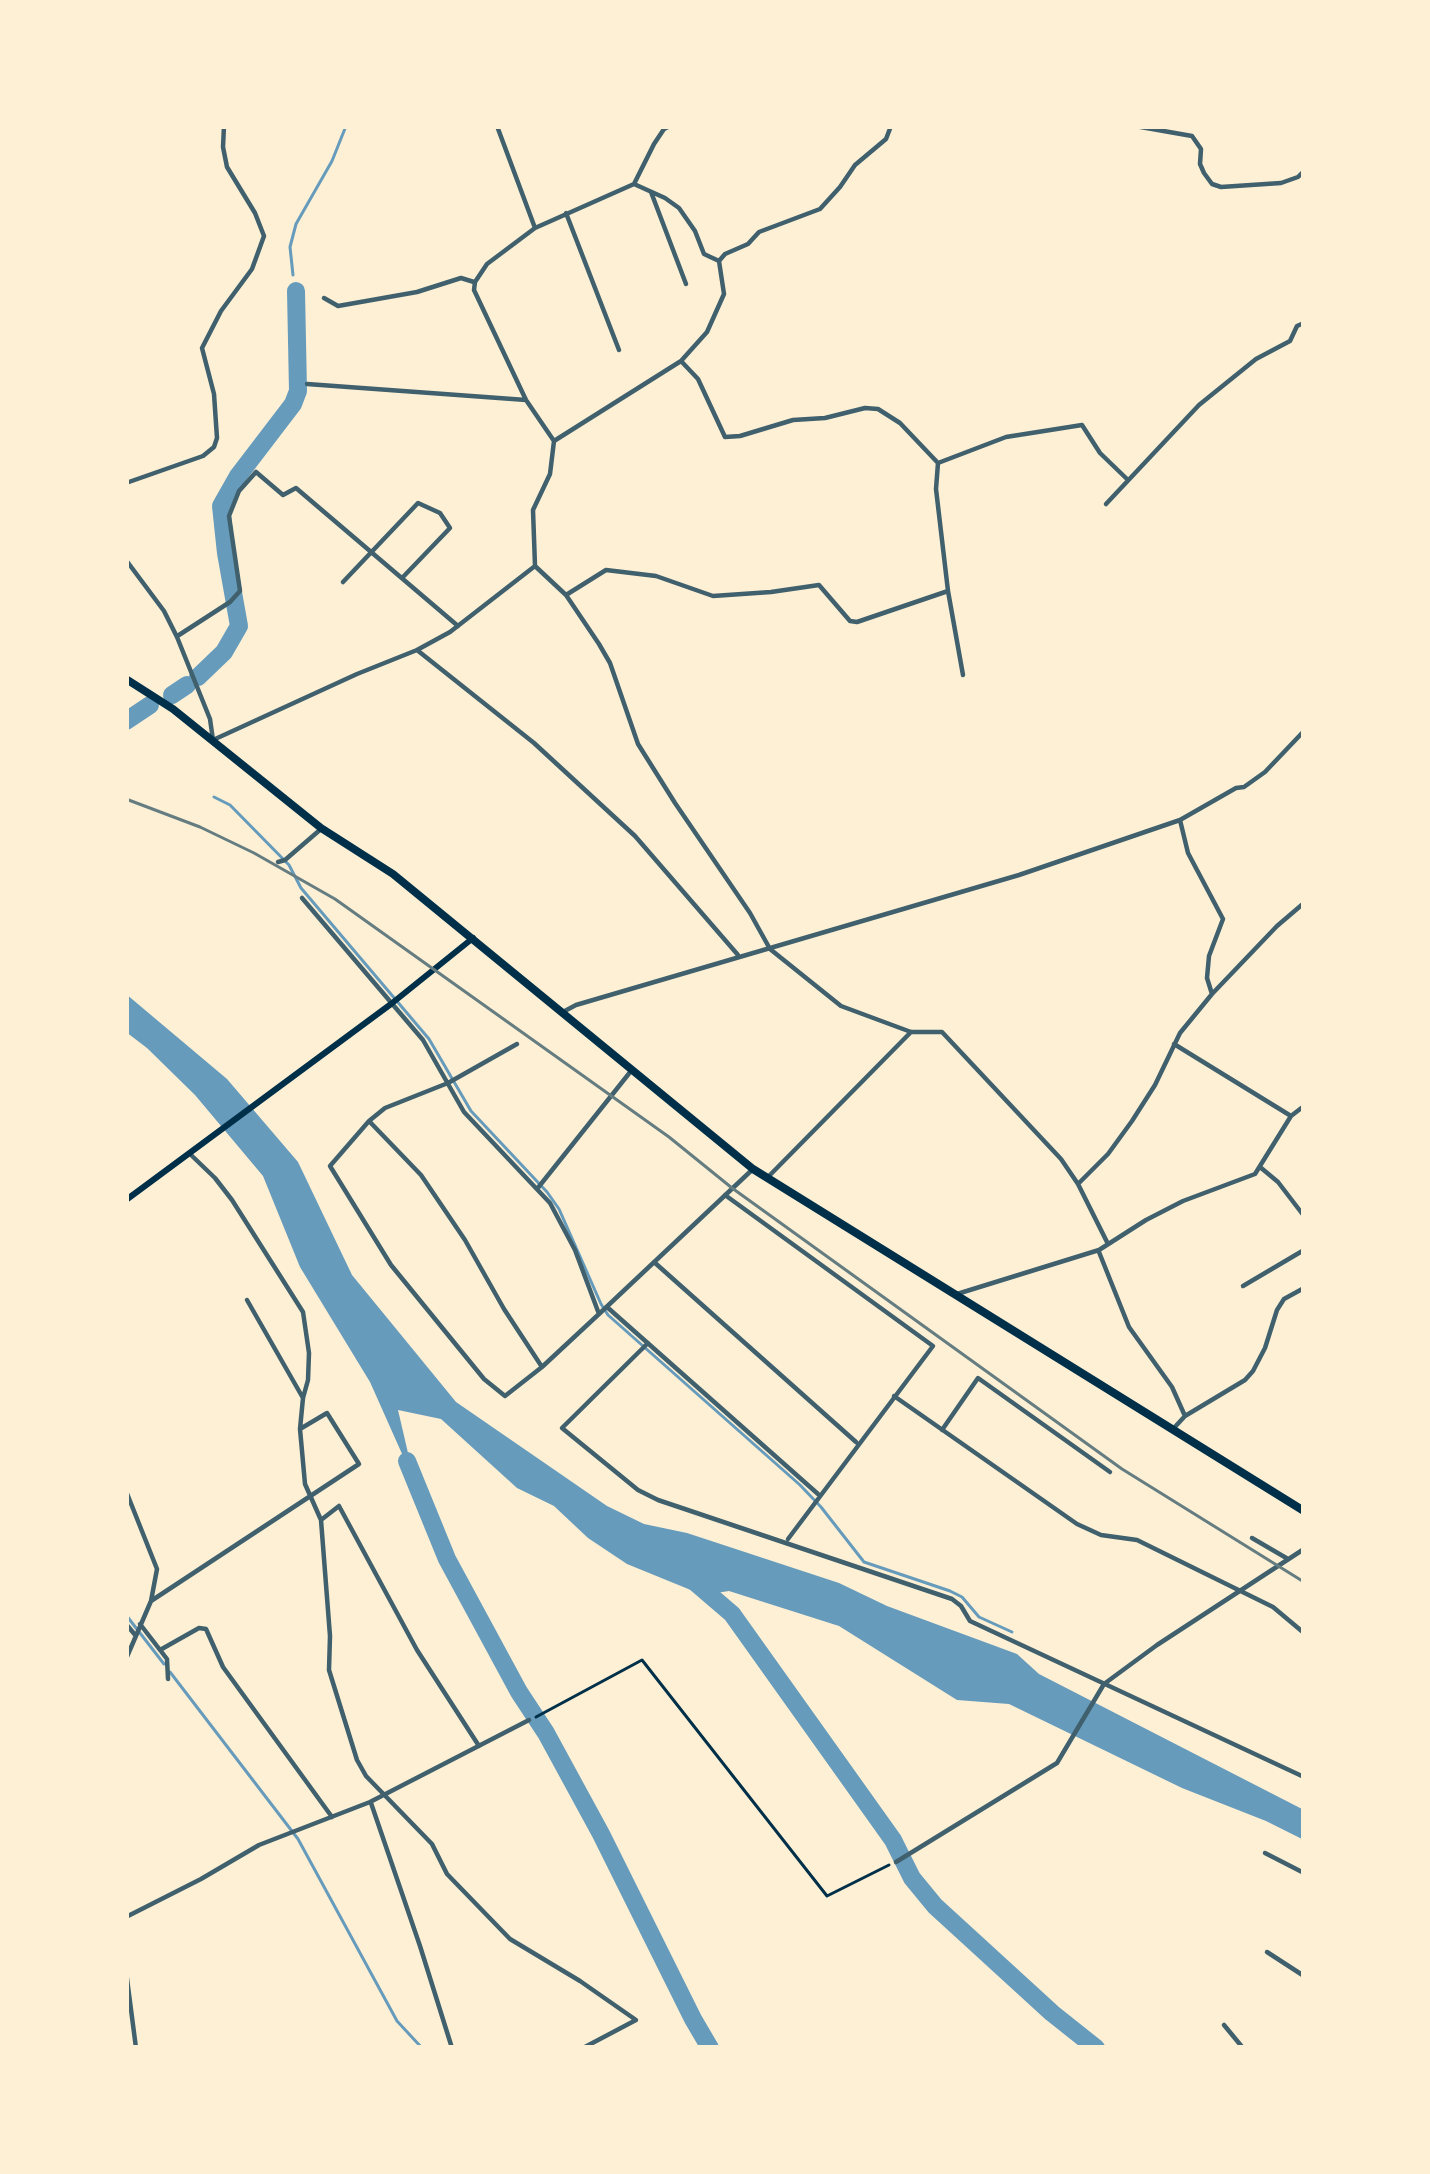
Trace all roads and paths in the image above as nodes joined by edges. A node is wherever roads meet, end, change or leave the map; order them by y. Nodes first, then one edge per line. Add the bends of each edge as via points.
1 (224, 126) edge
2 (496, 126) edge
3 (670, 126) edge
4 (891, 126) edge
5 (1135, 126) edge
6 (1304, 171) edge
7 (634, 184) junction
8 (651, 192) junction
9 (566, 213) junction
10 (535, 228) junction
11 (719, 261) junction
12 (475, 282) junction
13 (686, 284) dead end
14 (324, 298) dead end
15 (1304, 323) edge
16 (619, 350) dead end
17 (681, 361) junction
18 (307, 384) dead end
19 (526, 400) junction
20 (554, 441) junction
21 (938, 463) junction
22 (1129, 480) junction
23 (126, 484) edge
24 (1106, 504) dead end
25 (374, 552) junction
26 (126, 560) edge
27 (536, 566) junction
28 (403, 578) junction
29 (343, 582) dead end
30 (948, 591) junction
31 (566, 595) junction
32 (458, 626) junction
33 (177, 637) junction
34 (417, 650) junction
35 (963, 675) dead end
36 (126, 679) edge
37 (1304, 731) edge
38 (214, 740) junction
39 (1180, 820) junction
40 (322, 828) junction
41 (278, 862) dead end
42 (302, 898) dead end
43 (1304, 903) edge
44 (473, 938) junction
45 (770, 949) junction
46 (740, 957) junction
47 (1212, 994) junction
48 (391, 1004) junction
49 (561, 1013) junction
50 (911, 1032) junction
51 (517, 1044) dead end
52 (1174, 1044) junction
53 (631, 1071) junction
54 (448, 1083) junction
55 (1304, 1106) edge
56 (1291, 1116) junction
57 (369, 1121) junction
58 (190, 1154) junction
59 (1260, 1166) junction
60 (753, 1169) junction
61 (767, 1178) junction
62 (1078, 1184) junction
63 (536, 1190) junction
64 (725, 1195) junction
65 (126, 1200) edge
66 (1304, 1216) edge
67 (1108, 1244) junction
68 (1099, 1250) junction
69 (1304, 1250) edge
70 (654, 1262) junction
71 (1243, 1286) dead end
72 (1304, 1288) edge
73 (957, 1294) junction
74 (247, 1300) dead end
75 (607, 1307) junction
76 (599, 1314) junction
77 (648, 1343) junction
78 (542, 1367) junction
79 (894, 1396) junction
80 (303, 1398) junction
81 (1185, 1416) junction
82 (300, 1429) junction
83 (1172, 1429) junction
84 (941, 1430) junction
85 (858, 1443) junction
86 (1110, 1472) dead end
87 (126, 1491) edge
88 (819, 1495) junction
89 (309, 1498) junction
90 (1304, 1511) edge
91 (321, 1520) junction
92 (1252, 1538) dead end
93 (787, 1541) junction
94 (1304, 1549) edge
95 (1288, 1559) junction
96 (1241, 1591) junction
97 (152, 1600) junction
98 (126, 1624) edge
99 (140, 1624) junction
100 (1304, 1633) edge
101 (136, 1636) junction
102 (160, 1650) junction
103 (126, 1659) edge
104 (168, 1679) dead end
105 (1103, 1686) junction
106 (529, 1720) joint
107 (478, 1746) junction
108 (1304, 1778) edge
109 (383, 1795) junction
110 (370, 1802) junction
111 (332, 1817) junction
112 (1265, 1853) dead end
113 (896, 1862) joint
114 (1304, 1873) edge
115 (126, 1917) edge
116 (1267, 1952) dead end
117 (126, 1971) edge
118 (1304, 1976) edge
119 (1224, 2025) dead end
120 (136, 2048) edge
121 (452, 2048) edge
122 (583, 2048) edge
123 (1243, 2048) edge

1 - 23 street via 227,167 264,236 202,348 217,438 203,456
2 - 10 street
3 - 7 street
4 - 11 street via 820,209 759,232
5 - 6 street via 1192,136 1204,172 1221,187 1281,183
7 - 8 street
7 - 9 street
8 - 11 street via 679,208 704,254
8 - 13 street
9 - 10 street
9 - 16 street
10 - 12 street
11 - 17 street via 724,294 717,313
12 - 14 street via 461,278 338,306
12 - 19 street
15 - 22 street via 1198,405
17 - 20 street
17 - 21 street via 725,437 878,409
18 - 19 street
19 - 20 street
20 - 27 street via 533,510
21 - 22 street via 1006,437 1082,425
21 - 30 street
22 - 24 street
25 - 28 street
25 - 28 street via 418,503 440,513 450,528
25 - 29 street
25 - 33 street via 296,488 283,495 256,472 229,516 240,591
26 - 33 street
27 - 31 street
27 - 32 street
28 - 32 street
30 - 31 street via 857,622 818,585 713,596 656,576 606,571
30 - 35 street
31 - 45 street via 610,663 638,744
32 - 34 street
33 - 38 street
34 - 38 street
34 - 46 street via 635,836
36 - 38 main road
37 - 39 street via 1265,772
38 - 40 main road
39 - 45 street
39 - 47 street via 1223,919 1209,956
40 - 41 street
40 - 44 main road
42 - 48 street
43 - 47 street
44 - 48 main road
44 - 49 main road
45 - 46 street
45 - 50 street via 841,1006
46 - 49 street
47 - 52 street
48 - 54 street
48 - 58 main road
49 - 53 main road
50 - 61 street
50 - 62 street via 942,1032
51 - 54 street
52 - 56 street
52 - 62 street via 1132,1121
53 - 60 main road
53 - 63 street
54 - 57 street
54 - 63 street via 464,1112
55 - 56 street
56 - 59 street
57 - 78 street via 421,1175
57 - 78 street via 330,1166 391,1264 505,1396
58 - 65 main road
58 - 80 street via 232,1200 303,1312
59 - 66 street
59 - 67 street
60 - 61 main road
60 - 64 street
61 - 73 main road
62 - 67 street
63 - 76 street via 563,1224
64 - 70 street
64 - 79 street via 933,1346
67 - 68 street
68 - 73 street
68 - 81 street via 1130,1327
69 - 71 street
70 - 75 street
70 - 85 street
72 - 81 street via 1284,1299 1245,1380
73 - 83 main road
74 - 80 street
75 - 76 street
75 - 77 street
76 - 78 street
77 - 88 street
77 - 93 street via 562,1428 638,1490
79 - 84 street
79 - 85 street
80 - 82 street
81 - 83 street
82 - 89 street
82 - 89 street via 327,1413 359,1464
83 - 90 main road
84 - 86 street via 978,1378
84 - 96 street via 1092,1532 1137,1540
85 - 88 street
87 - 97 street via 157,1569
88 - 93 street
89 - 91 street
89 - 97 street
91 - 107 street via 339,1506
91 - 109 street via 329,1670 357,1760
92 - 95 street
93 - 105 street via 952,1599 970,1621
94 - 95 street
95 - 96 street
96 - 100 street
96 - 105 street
97 - 99 street
98 - 101 street
99 - 101 street
99 - 102 street
101 - 103 street
102 - 104 street
102 - 111 street via 206,1629 223,1667
105 - 108 street
105 - 113 street via 1058,1763
106 - 107 street
106 - 113 path via 642,1660 827,1896
107 - 109 street
109 - 110 street
109 - 122 street via 510,1939 636,2020
110 - 111 street
110 - 121 street
111 - 115 street via 259,1845
112 - 114 street
116 - 118 street
117 - 120 street
119 - 123 street

